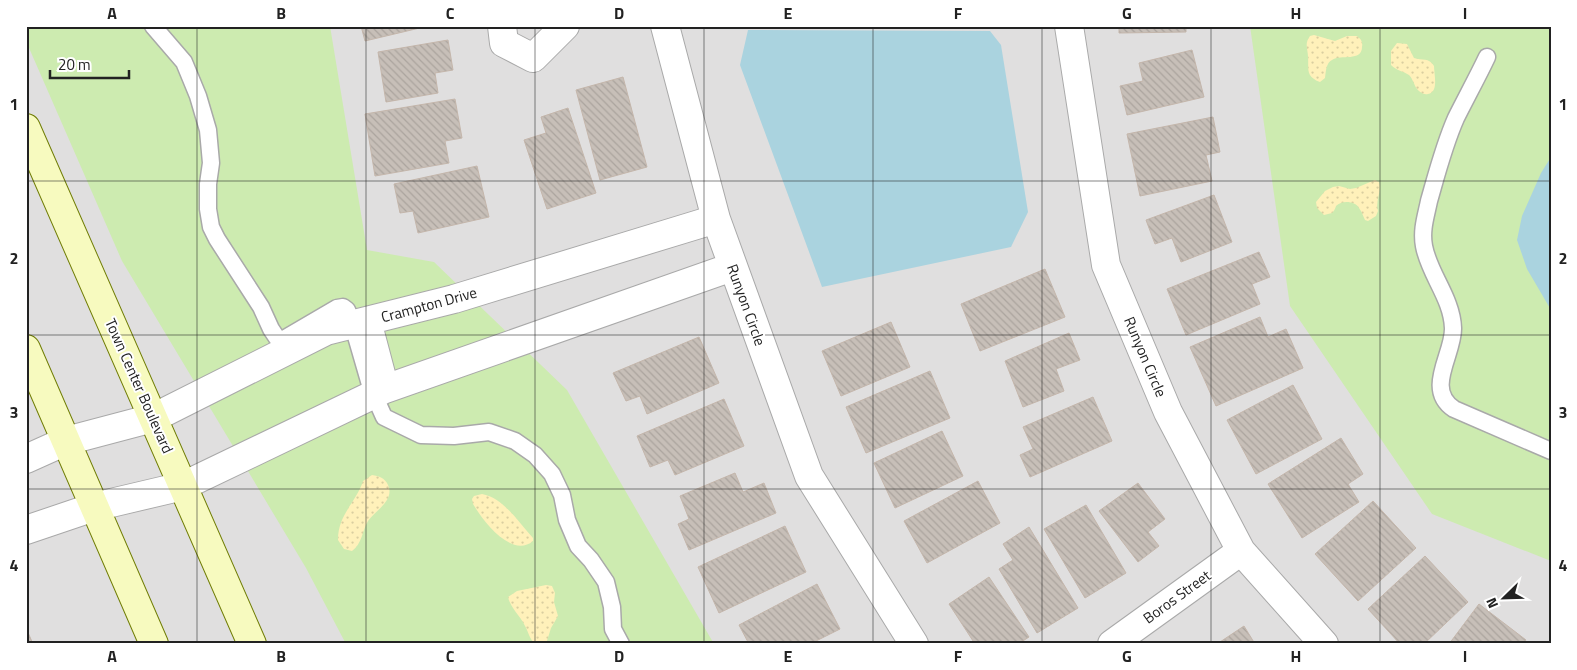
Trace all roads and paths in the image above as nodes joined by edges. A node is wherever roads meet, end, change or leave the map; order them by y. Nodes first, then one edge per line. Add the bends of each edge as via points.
1 (153, 26) edge
2 (502, 26) edge
3 (565, 26) edge
4 (665, 26) edge
5 (1070, 26) edge
6 (1487, 57) dead end
7 (26, 128) edge
8 (716, 219) junction
9 (732, 267) junction
10 (360, 323) junction
11 (26, 349) edge
12 (379, 392) junction
13 (153, 418) junction
14 (66, 441) junction
15 (1551, 451) edge
16 (26, 459) edge
17 (183, 486) junction
18 (94, 507) junction
19 (26, 530) edge
20 (1241, 551) junction
21 (154, 644) edge
22 (252, 644) edge
23 (621, 644) edge
24 (914, 644) edge
25 (1112, 644) edge
26 (1324, 644) edge

1 - 10 lane via 184,62 208,130 211,226 261,307 270,329 278,338 284,339 343,307
2 - 3 street via 504,43 534,58
4 - 8 street, Runyon Circle
5 - 20 street, Runyon Circle via 1106,265 1168,412
6 - 15 lane via 1442,154 1423,227 1424,247 1449,307 1453,329 1440,386 1442,395 1454,409
7 - 13 main road, Town Center Boulevard
8 - 9 street, Runyon Circle
8 - 10 street, Crampton Drive via 454,299
9 - 12 street
9 - 24 street, Runyon Circle via 810,476
10 - 12 street
10 - 13 street, Crampton Drive via 326,331
11 - 14 main road
12 - 17 street
12 - 23 lane via 384,416 420,435 489,432 515,441 536,455 552,474 562,495 567,520 578,546 606,582 613,629
13 - 14 street, Crampton Drive
13 - 17 main road, Town Center Boulevard
14 - 16 street, Crampton Drive
14 - 18 main road
17 - 18 street
17 - 22 main road, Town Center Boulevard
18 - 19 street
18 - 21 main road
20 - 25 street, Boros Street
20 - 26 street, Runyon Circle

